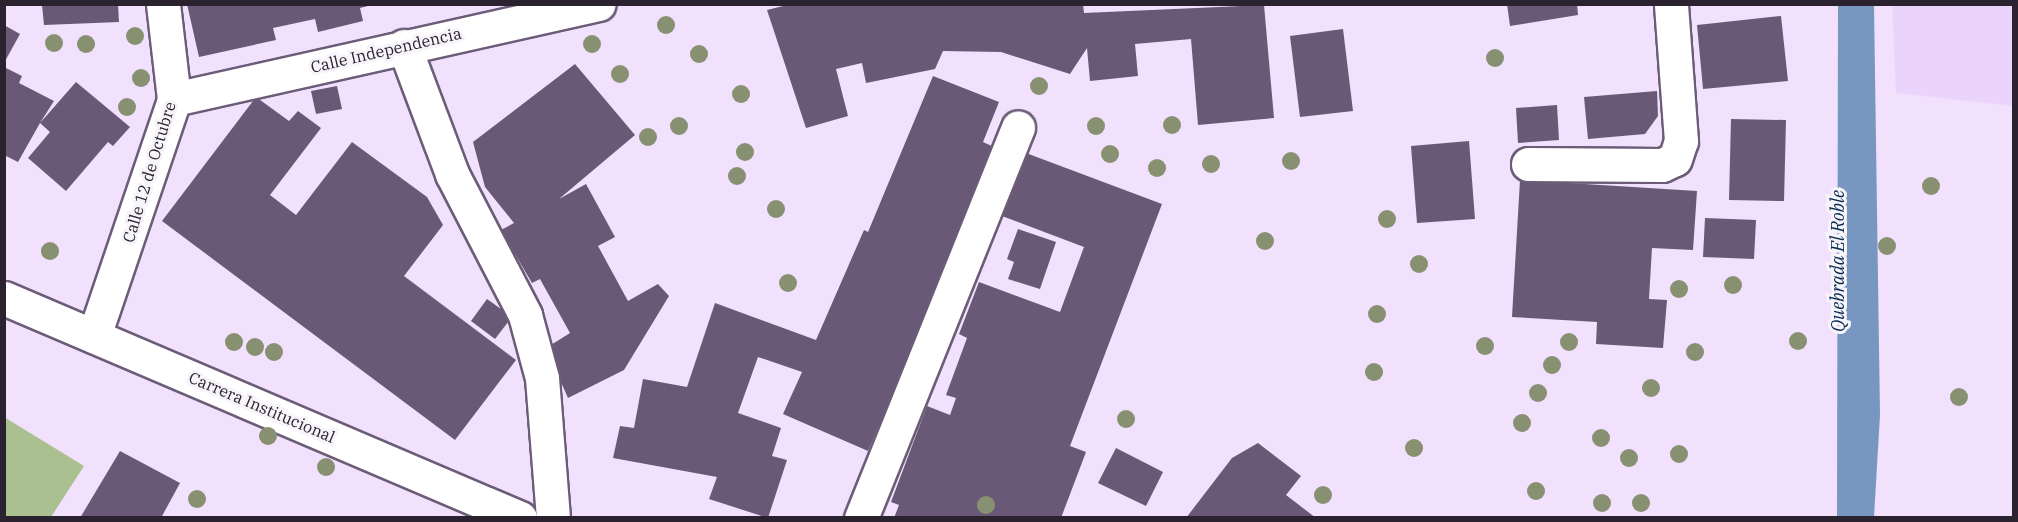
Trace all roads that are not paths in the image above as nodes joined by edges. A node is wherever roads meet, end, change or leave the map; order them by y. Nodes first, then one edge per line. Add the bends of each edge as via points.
1 (163, 4) edge
2 (598, 4) edge
3 (1671, 4) edge
4 (404, 46) junction
5 (174, 99) junction
6 (1018, 127) dead end
7 (1528, 164) dead end
8 (4, 298) edge
9 (94, 336) junction
10 (520, 518) edge
11 (553, 518) edge
12 (861, 518) edge

1 - 5 street, Calle 12 de Octubre
2 - 4 street, Calle Independencia
3 - 7 street via 1681,141 1675,159 1662,165
4 - 5 street, Calle Independencia
4 - 11 street via 452,174 525,315 542,378
5 - 9 street, Calle 12 de Octubre
6 - 12 street
8 - 9 street, Carrera Institucional
9 - 10 street, Carrera Institucional

